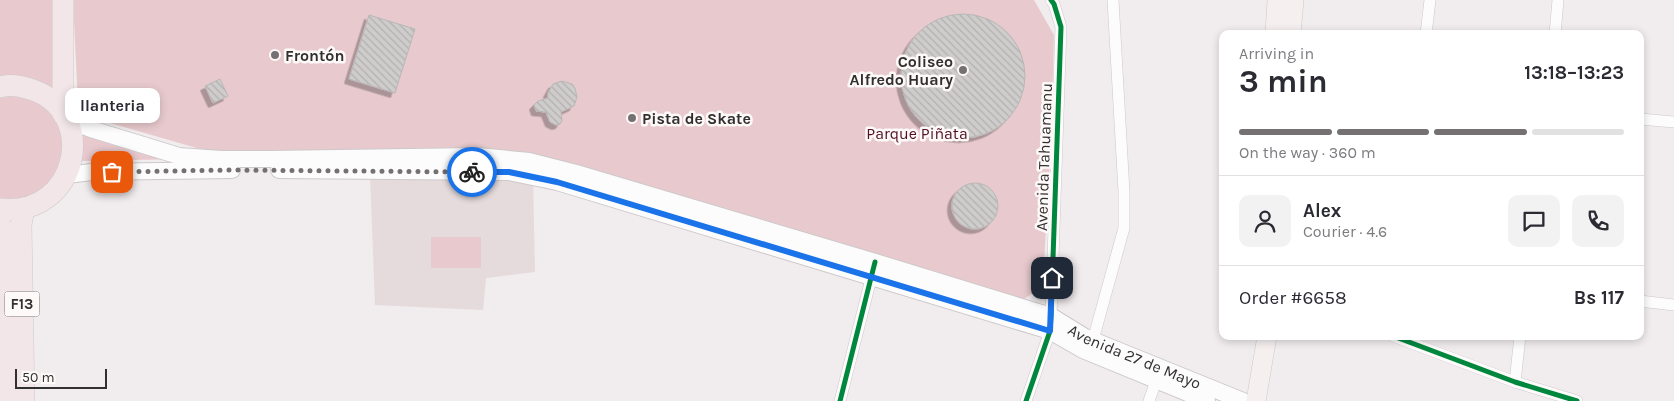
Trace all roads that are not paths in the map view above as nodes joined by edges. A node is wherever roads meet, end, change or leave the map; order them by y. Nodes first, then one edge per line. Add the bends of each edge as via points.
1 (63, 0) edge
2 (1051, 0) edge
3 (1112, 0) edge
4 (1277, 0) edge
5 (1294, 0) edge
6 (1430, 0) edge
7 (1558, 0) edge
8 (1275, 30) edge
9 (1291, 30) edge
10 (1426, 30) edge
11 (1555, 30) edge
12 (0, 87) edge
13 (65, 117) junction
14 (1644, 119) edge
15 (1674, 122) edge
16 (67, 175) junction
17 (24, 208) junction
18 (0, 209) edge
19 (0, 222) edge
20 (873, 269) junction
21 (1644, 301) edge
22 (1674, 305) edge
23 (1051, 324) junction
24 (1093, 340) junction
25 (1253, 340) edge
26 (1266, 340) edge
27 (1404, 340) edge
28 (1520, 340) edge
29 (1156, 381) junction
30 (1515, 382) junction
31 (7, 401) edge
32 (24, 401) edge
33 (840, 401) edge
34 (1026, 401) edge
35 (1149, 401) edge
36 (1207, 401) edge
37 (1244, 401) edge
38 (1256, 401) edge
39 (1577, 401) edge

1 - 13 highway
2 - 23 street, Avenida Tahuamanu via 1061,27
3 - 24 street via 1124,228
4 - 8 main road
5 - 9 main road
6 - 10 street
7 - 11 street
12 - 13 highway via 21,86 38,91 52,101
13 - 16 highway via 71,130 73,153
13 - 20 main road, Avenida 27 de Mayo via 91,129 179,156 270,159 478,156 529,161 576,173
14 - 15 street
16 - 17 highway via 49,196
16 - 20 main road, Avenida 27 de Mayo via 229,170 509,172 557,182
17 - 18 highway
17 - 32 highway, F13 via 21,225
19 - 31 highway, F13
20 - 23 main road, Avenida 27 de Mayo
20 - 33 street
21 - 22 street
23 - 24 main road, Avenida 27 de Mayo
23 - 29 main road, Avenida 27 de Mayo via 1083,350
23 - 34 street, Avenida Tahuamanu
24 - 37 main road, Avenida 27 de Mayo
25 - 37 main road
26 - 38 main road
27 - 30 street
28 - 30 street
29 - 35 street
29 - 36 main road, Avenida 27 de Mayo
30 - 39 street

